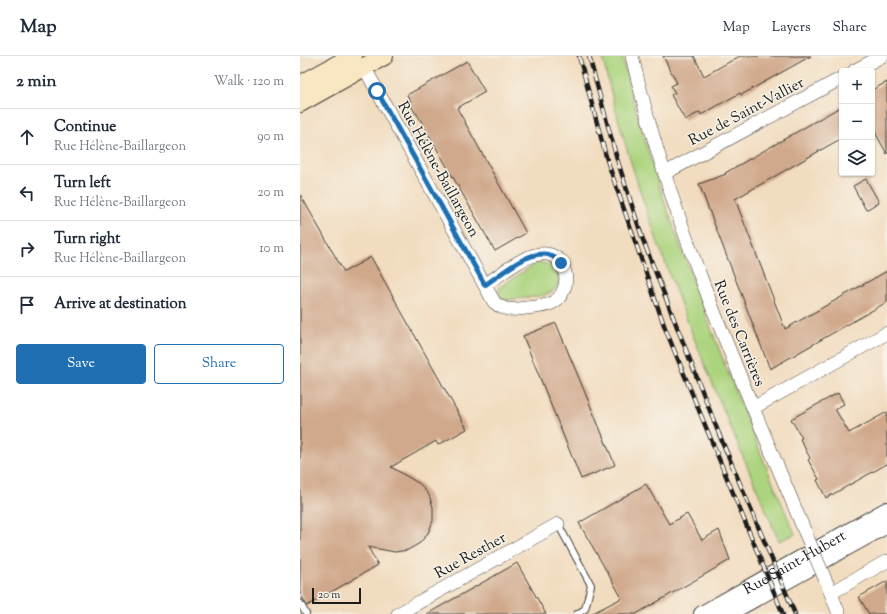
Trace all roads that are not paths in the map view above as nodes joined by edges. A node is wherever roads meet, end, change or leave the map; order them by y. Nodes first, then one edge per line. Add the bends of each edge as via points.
1 (384, 56) edge
2 (632, 56) edge
3 (882, 56) edge
4 (354, 60) edge
5 (860, 68) edge
6 (839, 80) edge
7 (300, 85) edge
8 (300, 103) edge
9 (665, 172) junction
10 (485, 285) junction
11 (887, 333) edge
12 (753, 408) junction
13 (887, 510) edge
14 (558, 524) joint
15 (887, 525) edge
16 (887, 561) edge
17 (829, 590) junction
18 (300, 603) edge
19 (306, 614) edge
20 (398, 614) edge
21 (577, 614) edge
22 (702, 614) edge
23 (727, 614) edge
24 (839, 614) edge

1 - 4 main road
2 - 9 street, Rue des Carrières
3 - 5 street
4 - 7 main road
4 - 8 main road
4 - 10 street, Rue Hélène-Baillargeon
6 - 9 street, Rue de Saint-Vallier
9 - 12 street, Rue des Carrières via 704,288
10 - 10 street, Rue Hélène-Baillargeon via 499,307 519,309 553,302 564,290 566,274 557,258 540,254 527,258
11 - 12 street
12 - 17 street, Rue des Carrières, bridge
13 - 22 street, Rue Saint-Hubert
14 - 20 street, Rue Resther
14 - 21 lane via 592,585 585,609
15 - 23 street, Rue Saint-Hubert
16 - 17 street
17 - 24 street, Rue des Carrières
18 - 19 lane

